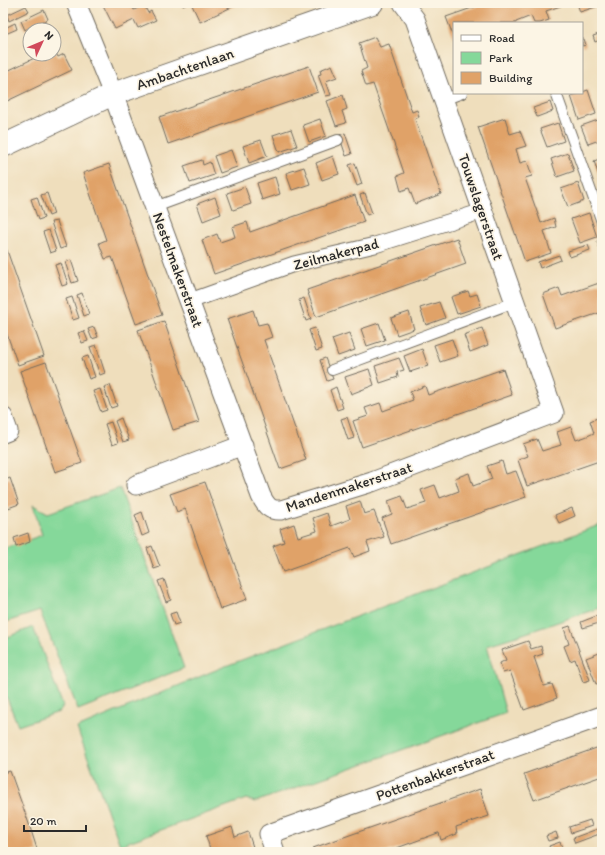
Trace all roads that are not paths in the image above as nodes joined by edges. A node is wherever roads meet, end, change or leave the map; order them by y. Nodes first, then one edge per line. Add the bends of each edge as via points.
1 (76, 3) edge
2 (372, 3) edge
3 (403, 3) edge
4 (113, 94) junction
5 (459, 94) edge
6 (556, 94) edge
7 (443, 100) junction
8 (338, 140) dead end
9 (3, 146) edge
10 (155, 207) junction
11 (483, 211) junction
12 (602, 222) edge
13 (190, 301) junction
14 (515, 302) junction
15 (332, 370) dead end
16 (554, 413) joint
17 (3, 416) edge
18 (3, 433) edge
19 (243, 446) junction
20 (136, 485) dead end
21 (602, 716) edge
22 (275, 852) edge

1 - 4 street, Nestelmakerstraat
2 - 4 street, Ambachtenlaan
3 - 7 street, Touwslagerstraat via 415,19
4 - 9 street, Ambachtenlaan
4 - 10 street, Nestelmakerstraat
5 - 7 lane
6 - 12 lane
7 - 11 street, Touwslagerstraat
8 - 10 lane
10 - 13 street, Nestelmakerstraat
11 - 13 street, Zeilmakerpad via 375,245 294,264
11 - 14 street, Touwslagerstraat
13 - 19 street, Nestelmakerstraat
14 - 15 lane
14 - 16 street, Touwslagerstraat
16 - 19 street, Mandenmakerstraat via 372,482 275,511 264,503
17 - 18 street via 8,431
19 - 20 street
21 - 22 street, Pottenbakkerstraat via 269,834

